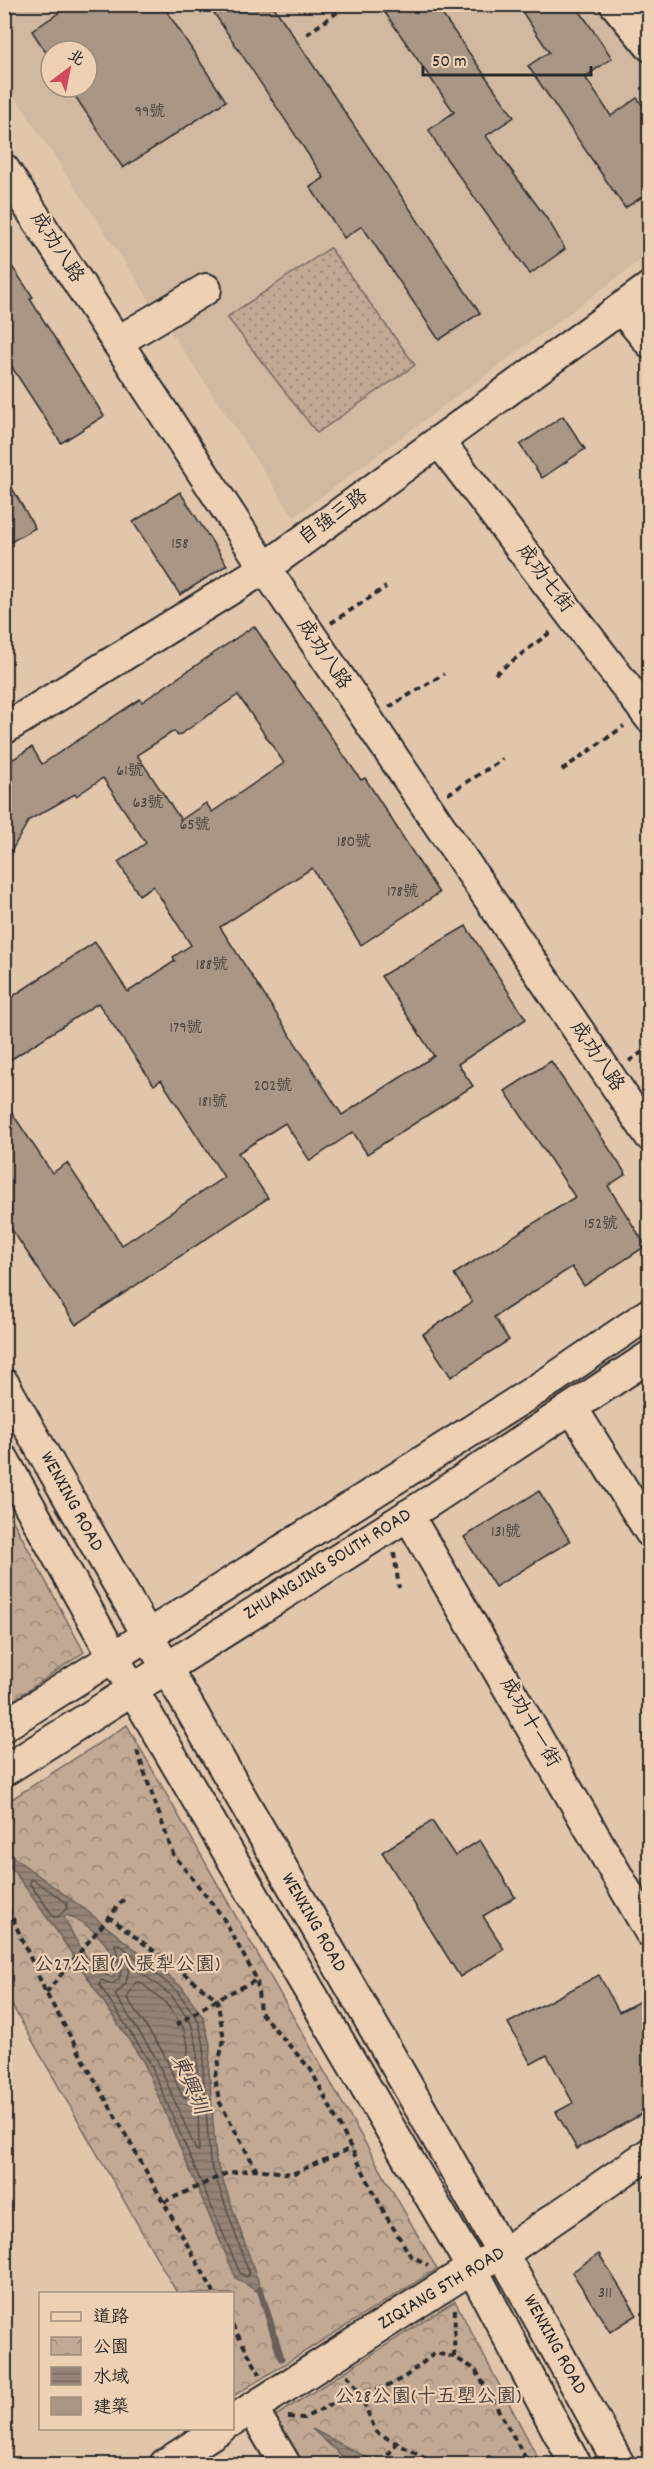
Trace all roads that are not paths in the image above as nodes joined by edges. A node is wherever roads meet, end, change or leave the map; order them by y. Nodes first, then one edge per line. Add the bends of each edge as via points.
1 (615, 4) edge
2 (644, 4) edge
3 (650, 11) edge
4 (650, 46) edge
5 (4, 169) edge
6 (650, 287) edge
7 (206, 289) dead end
8 (621, 308) junction
9 (117, 342) junction
10 (650, 343) edge
11 (439, 441) junction
12 (265, 568) junction
13 (647, 715) edge
14 (8, 718) edge
15 (650, 1136) edge
16 (650, 1313) edge
17 (650, 1356) edge
18 (4, 1384) edge
19 (572, 1408) junction
20 (4, 1460) edge
21 (408, 1515) junction
22 (650, 1532) edge
23 (147, 1637) junction
24 (113, 1656) junction
25 (165, 1668) junction
26 (132, 1688) junction
27 (10, 1713) edge
28 (4, 1771) edge
29 (650, 1932) edge
30 (650, 2153) edge
31 (504, 2253) junction
32 (472, 2268) junction
33 (242, 2415) edge
34 (218, 2430) edge
35 (165, 2464) edge
36 (285, 2464) edge
37 (575, 2464) edge
38 (619, 2464) edge

1 - 4 street
2 - 3 street
5 - 9 street, 成功八路
6 - 8 street, 自強三路
7 - 9 street
8 - 10 street
8 - 11 street, 自強三路
9 - 12 street, 成功八路
11 - 12 street, 自強三路
11 - 13 street, 成功七街
12 - 14 street, 自強三路
12 - 15 street, 成功八路
16 - 23 street, ZHUANGJING SOUTH ROAD via 546,1384
17 - 19 street, ZHUANGJING SOUTH ROAD
18 - 23 street, WENXING ROAD
19 - 21 street, ZHUANGJING SOUTH ROAD
19 - 22 street
20 - 24 street, WENXING ROAD
21 - 25 street, ZHUANGJING SOUTH ROAD
21 - 29 street, 成功十一街
23 - 24 street, ZHUANGJING SOUTH ROAD
23 - 25 street, WENXING ROAD
24 - 26 street, WENXING ROAD
24 - 27 street, ZHUANGJING SOUTH ROAD
25 - 26 street, ZHUANGJING SOUTH ROAD
25 - 31 street, WENXING ROAD
26 - 28 street, ZHUANGJING SOUTH ROAD
26 - 32 street, WENXING ROAD
30 - 31 street, ZIQIANG 5TH ROAD
31 - 32 street, ZIQIANG 5TH ROAD
31 - 38 street, WENXING ROAD
32 - 33 street, ZIQIANG 5TH ROAD
32 - 37 street, WENXING ROAD
33 - 36 street
34 - 35 street

